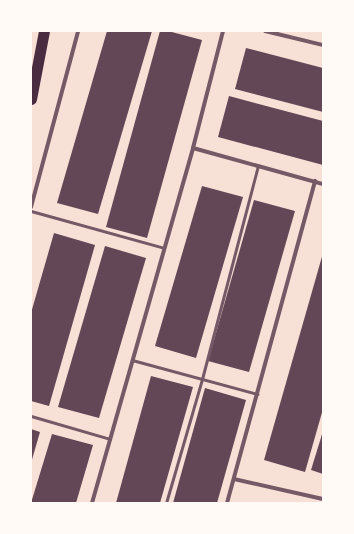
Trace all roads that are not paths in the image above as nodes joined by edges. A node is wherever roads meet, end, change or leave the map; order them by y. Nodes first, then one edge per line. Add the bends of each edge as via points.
1 (44, 31) edge
2 (78, 31) edge
3 (223, 31) edge
4 (265, 31) edge
5 (323, 45) edge
6 (31, 99) edge
7 (193, 148) junction
8 (258, 166) junction
9 (315, 182) junction
10 (323, 184) edge
11 (31, 207) edge
12 (31, 211) edge
13 (164, 248) junction
14 (131, 360) junction
15 (202, 379) junction
16 (257, 394) junction
17 (31, 416) edge
18 (110, 438) junction
19 (234, 479) junction
20 (323, 499) edge
21 (92, 503) edge
22 (166, 503) edge
23 (227, 503) edge

1 - 6 highway
2 - 11 street
3 - 7 street
4 - 5 street
7 - 8 street
7 - 13 street
8 - 9 street
8 - 15 lane
9 - 10 street
9 - 16 street
12 - 13 lane
13 - 14 street
14 - 15 lane
14 - 18 street
15 - 16 lane
15 - 22 lane
16 - 19 street
17 - 18 lane
18 - 21 street
19 - 20 street
19 - 23 street

